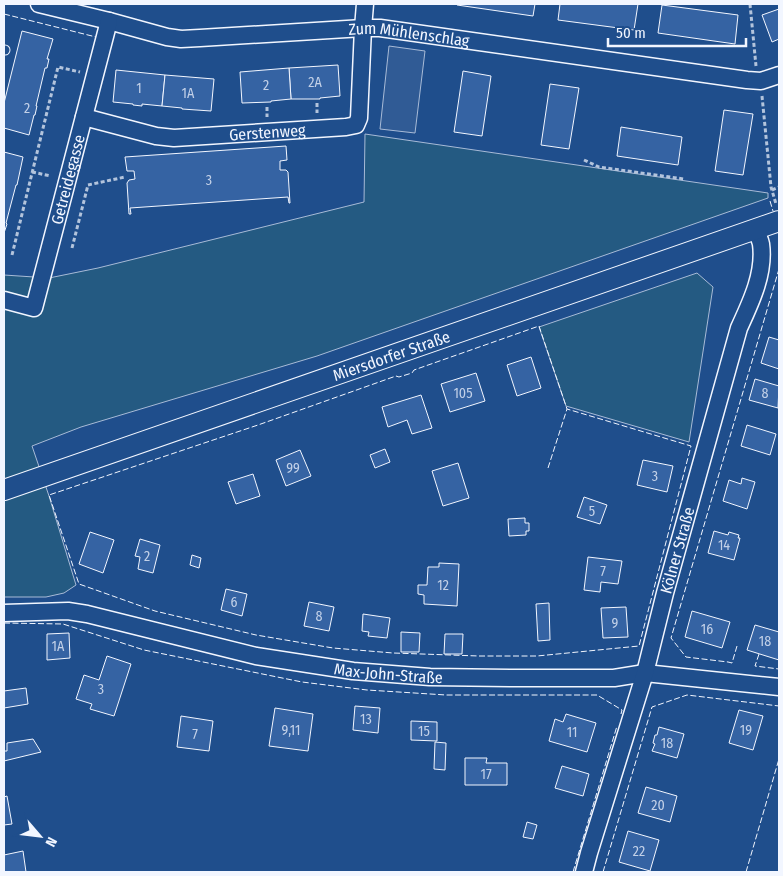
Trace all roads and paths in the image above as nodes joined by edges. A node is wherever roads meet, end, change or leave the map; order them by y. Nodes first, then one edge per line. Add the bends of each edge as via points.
1 (39, 4) edge
2 (365, 4) edge
3 (750, 4) edge
4 (109, 21) junction
5 (363, 28) junction
6 (95, 75) junction
7 (779, 75) edge
8 (761, 81) junction
9 (84, 116) junction
10 (584, 160) dead end
11 (125, 176) dead end
12 (684, 179) dead end
13 (779, 187) edge
14 (772, 190) junction
15 (778, 214) edge
16 (756, 229) junction
17 (72, 248) dead end
18 (12, 255) dead end
19 (4, 300) edge
20 (4, 490) edge
21 (4, 614) edge
22 (644, 673) junction
23 (779, 687) edge
24 (584, 872) edge

1 - 4 street, Zum Mühlenschlag
2 - 5 street
3 - 8 path via 756,66
4 - 5 street, Zum Mühlenschlag via 181,39
4 - 6 street, Getreidegasse
5 - 8 street, Zum Mühlenschlag
5 - 9 street, Gerstenweg via 356,125 174,138
6 - 9 street, Getreidegasse
6 - 18 path via 58,67
7 - 8 street, Zum Mühlenschlag
8 - 14 path
9 - 19 street, Getreidegasse via 34,308
10 - 12 path via 599,167
11 - 17 path via 88,185
13 - 14 path
14 - 15 path
15 - 16 street, Miersdorfer Straße
16 - 20 street, Miersdorfer Straße
16 - 22 street, Kölner Straße via 762,258 758,279 739,328
21 - 22 street, Max-John-Straße via 68,611 256,656 353,671 430,677 518,678 614,678
22 - 23 street, Max-John-Straße
22 - 24 street, Kölner Straße

